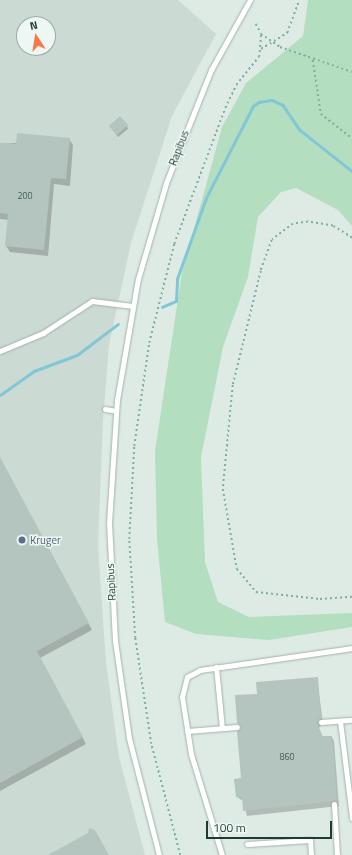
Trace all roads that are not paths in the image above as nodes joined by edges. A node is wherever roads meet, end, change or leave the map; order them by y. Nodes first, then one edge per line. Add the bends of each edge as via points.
1 (250, 0) edge
2 (133, 306) junction
3 (0, 351) edge
4 (105, 409) dead end
5 (116, 411) junction
6 (352, 648) edge
7 (216, 667) junction
8 (352, 720) edge
9 (340, 721) junction
10 (321, 722) dead end
11 (237, 727) dead end
12 (222, 728) junction
13 (187, 731) junction
14 (334, 804) dead end
15 (352, 818) edge
16 (247, 844) dead end
17 (159, 855) edge
18 (222, 855) edge
19 (311, 855) edge
20 (337, 855) edge

1 - 2 lane, Rapibus via 218,54 176,152
2 - 3 lane via 102,300 89,302 43,333
2 - 5 lane, Rapibus
4 - 5 lane
5 - 17 lane, Rapibus via 109,523 115,641 129,738
6 - 7 lane
7 - 12 lane
7 - 13 lane via 193,672 184,682 182,697
8 - 9 lane
9 - 10 lane
9 - 15 lane
11 - 12 lane
12 - 13 lane
13 - 18 lane via 194,765
14 - 20 lane
16 - 19 lane via 310,840

